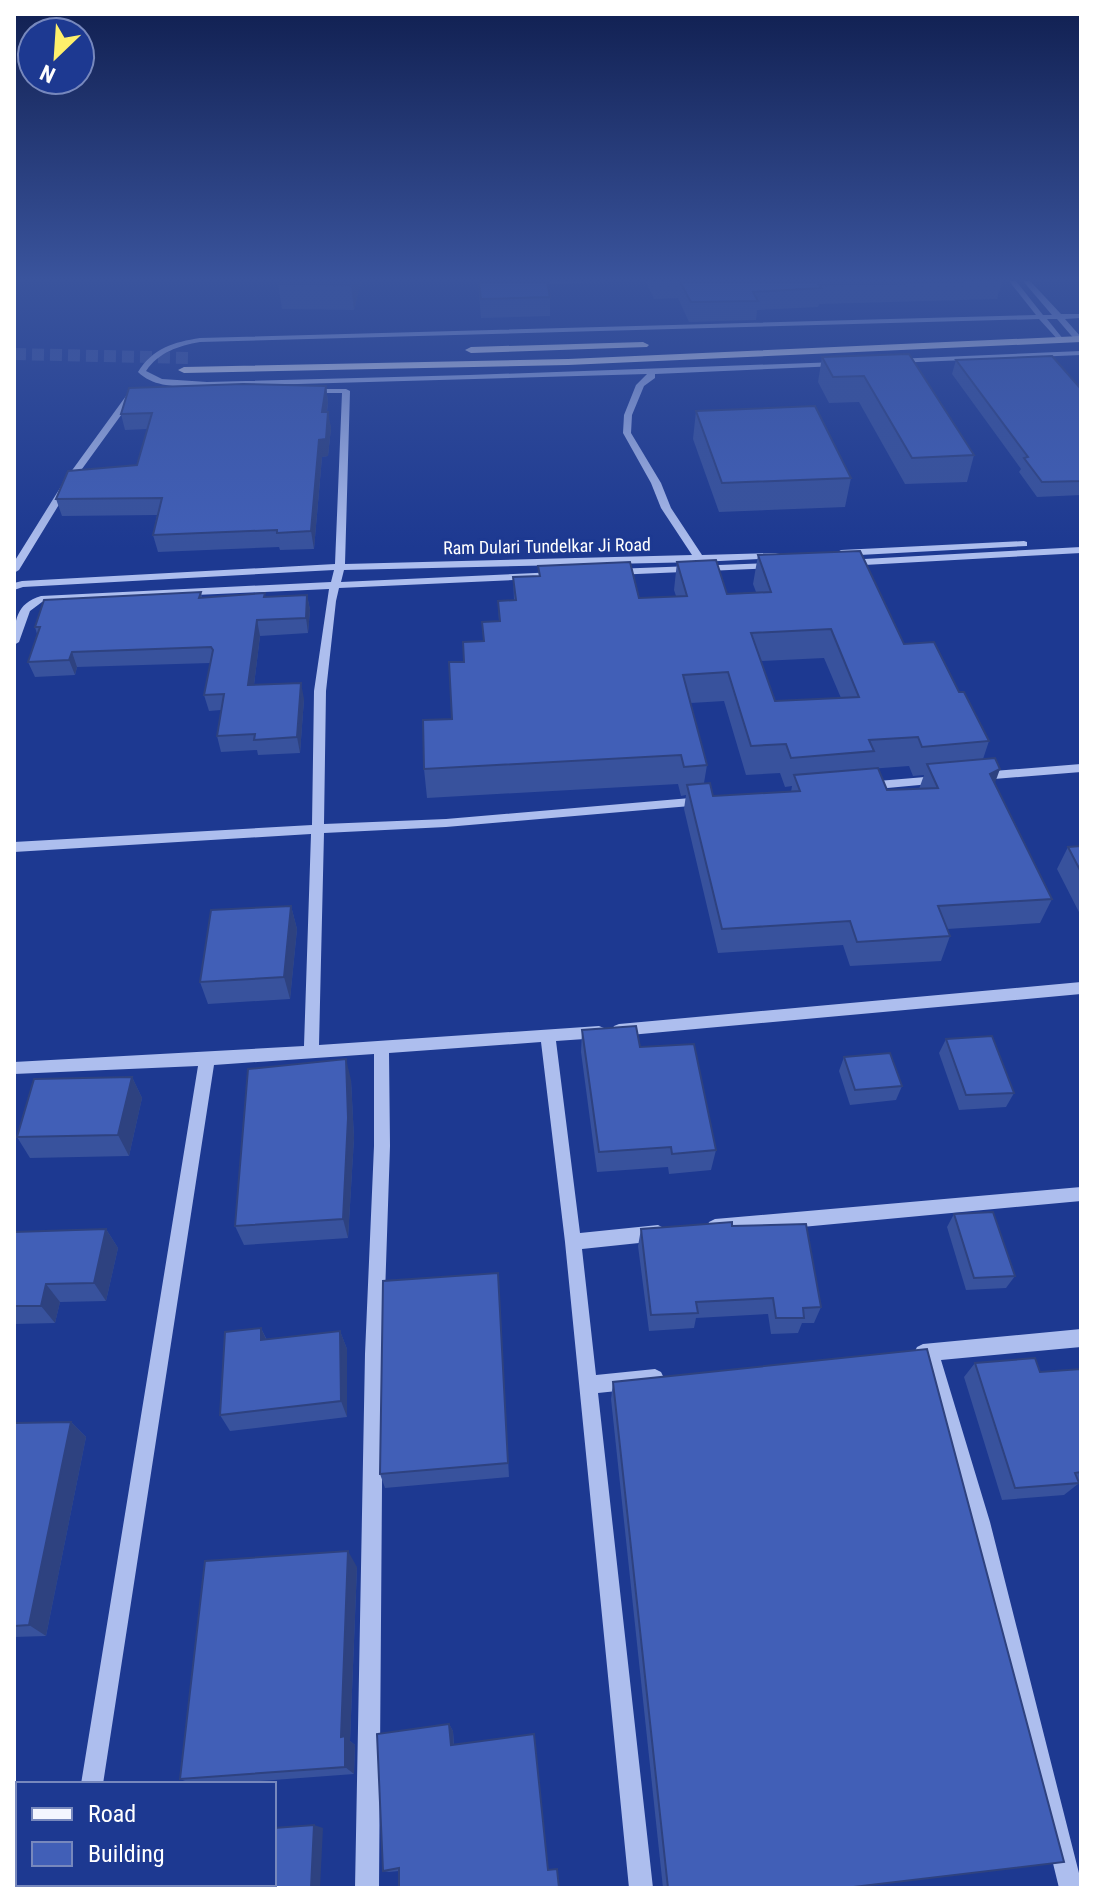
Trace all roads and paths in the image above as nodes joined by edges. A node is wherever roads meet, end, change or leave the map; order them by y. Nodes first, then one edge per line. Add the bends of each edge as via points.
1 (144, 370) edge
2 (184, 370) tunnel mouth
3 (196, 370) edge
4 (681, 370) edge
5 (649, 371) junction
6 (260, 387) junction
7 (143, 392) edge
8 (158, 392) edge
9 (1081, 540) edge
10 (1081, 550) edge
11 (790, 555) edge
12 (700, 559) junction
13 (783, 565) edge
14 (340, 566) junction
15 (14, 570) edge
16 (595, 573) edge
17 (567, 574) edge
18 (336, 584) junction
19 (15, 585) edge
20 (32, 601) junction
21 (14, 642) edge
22 (1081, 768) edge
23 (974, 777) edge
24 (958, 778) edge
25 (847, 788) edge
26 (721, 799) edge
27 (318, 829) junction
28 (14, 847) edge
29 (1081, 988) edge
30 (548, 1036) junction
31 (381, 1047) junction
32 (311, 1052) junction
33 (207, 1059) junction
34 (14, 1068) edge
35 (1081, 1194) edge
36 (573, 1242) junction
37 (1081, 1338) edge
38 (930, 1352) junction
39 (900, 1355) edge
40 (676, 1376) edge
41 (588, 1385) junction
42 (92, 1782) edge
43 (367, 1888) edge
44 (641, 1888) edge
45 (1071, 1888) edge

1 - 6 street via 150,380 166,383
2 - 3 main road
4 - 5 street
5 - 6 street
5 - 12 street via 652,376 640,385 628,415 627,433
6 - 8 street
6 - 14 street via 346,391
7 - 15 street via 121,409
9 - 10 street via 832,558
11 - 12 street, Ram Dulari Tundelkar Ji Road
12 - 14 street, Ram Dulari Tundelkar Ji Road
13 - 16 street
14 - 18 street
14 - 19 street, Ram Dulari Tundelkar Ji Road
17 - 18 street
18 - 20 street
18 - 27 street via 320,691
19 - 20 street
20 - 21 street
22 - 23 street
24 - 25 street
26 - 27 street
27 - 28 street
27 - 32 street
29 - 30 street
30 - 31 street
30 - 36 street
31 - 32 street
31 - 43 street
32 - 33 street
33 - 34 street
33 - 42 street
35 - 36 street
36 - 41 street
37 - 38 street
38 - 39 street
38 - 45 street via 980,1522
40 - 41 street
41 - 44 street

